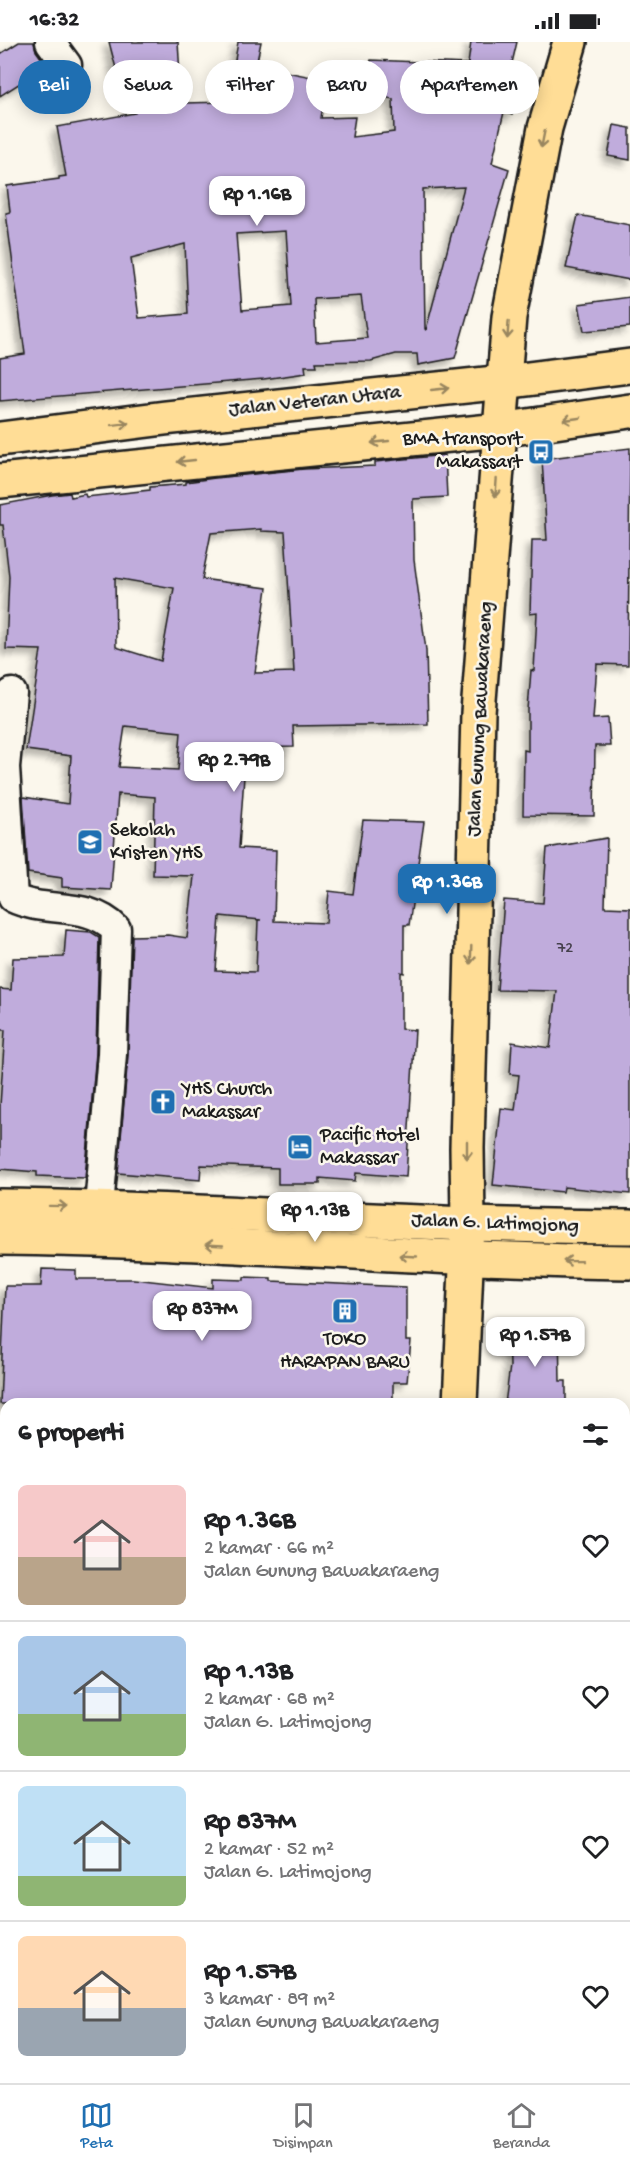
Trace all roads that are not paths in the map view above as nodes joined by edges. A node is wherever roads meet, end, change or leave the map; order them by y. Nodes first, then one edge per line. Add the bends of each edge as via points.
1 (50, 42) edge
2 (570, 42) edge
3 (63, 60) edge
4 (630, 366) edge
5 (504, 382) junction
6 (630, 411) edge
7 (70, 430) junction
8 (501, 430) junction
9 (0, 440) edge
10 (77, 472) junction
11 (0, 481) edge
12 (12, 693) dead end
13 (0, 1206) edge
14 (99, 1206) junction
15 (468, 1223) junction
16 (630, 1227) edge
17 (0, 1238) edge
18 (467, 1259) junction
19 (630, 1262) edge
20 (460, 1398) edge

1 - 3 street
2 -> 5 main road, Jalan Gunung Bawakaraeng via 545,128 509,317
4 - 5 main road, Jalan Veteran Utara
7 -> 5 main road, Jalan Veteran Utara
5 - 8 main road, Jalan Gunung Bawakaraeng
6 -> 8 main road
7 - 9 main road, Jalan Veteran Utara
7 - 10 main road
8 -> 10 main road
8 -> 15 main road, Jalan Gunung Bawakaraeng via 478,713
10 - 11 main road
12 - 14 street via 5,766 13,898 99,915 116,929 112,1054
13 -> 14 main road, Jalan G. Latimojong
14 - 15 main road, Jalan G. Latimojong
15 - 16 main road, Jalan G. Latimojong
15 - 18 main road, Jalan Gunung Bawakaraeng
18 -> 17 main road, Jalan G. Latimojong via 98,1239
19 -> 18 main road, Jalan G. Latimojong
18 - 20 main road, Jalan Gunung Bawakaraeng

